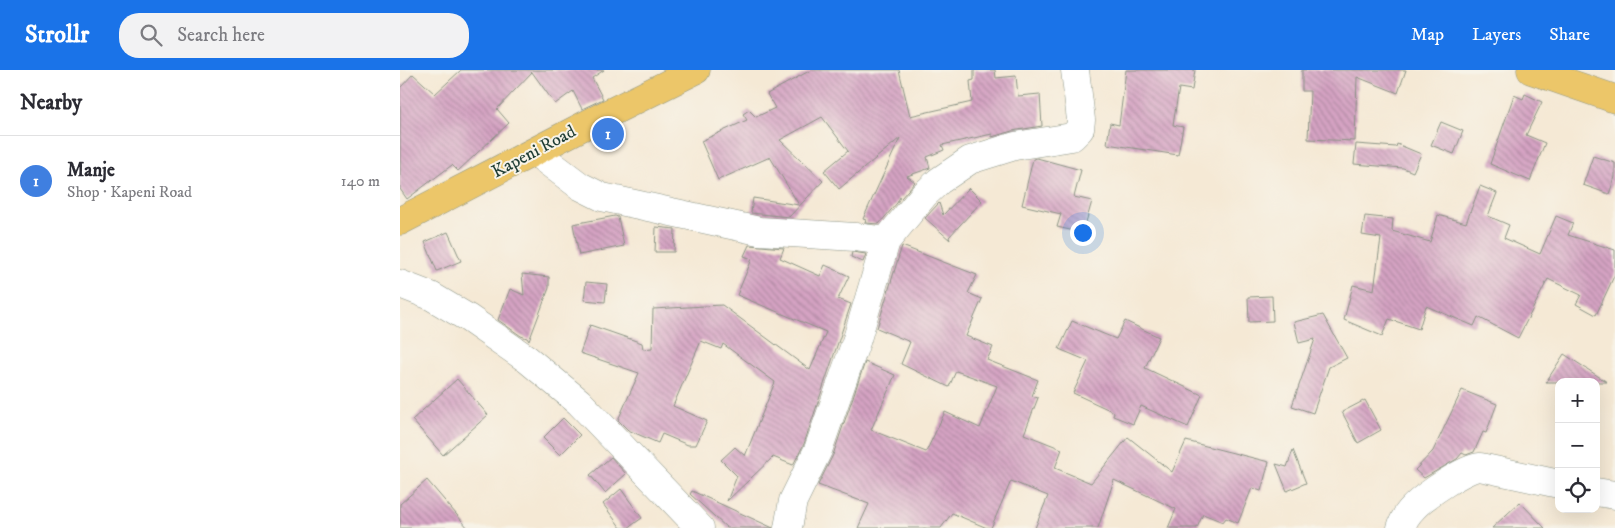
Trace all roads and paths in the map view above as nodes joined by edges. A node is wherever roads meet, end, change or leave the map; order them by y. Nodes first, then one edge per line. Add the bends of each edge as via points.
1 (696, 70) edge
2 (1075, 70) edge
3 (1530, 70) edge
4 (1615, 99) edge
5 (535, 152) junction
6 (400, 222) edge
7 (886, 241) junction
8 (400, 284) edge
9 (1555, 483) edge
10 (1600, 493) edge
11 (1615, 495) edge
12 (700, 528) edge
13 (788, 528) edge
14 (1401, 528) edge

1 - 5 main road, Kapeni Road
2 - 7 street via 1082,120 1080,129 1072,137 1014,146 970,160 924,195
3 - 4 main road
5 - 6 main road, Kapeni Road
5 - 7 street via 580,186 602,197 760,231
7 - 13 street via 857,339 818,450 793,500
8 - 12 street via 430,296 468,318 527,359 579,402
9 - 14 street via 1474,467 1418,503
10 - 11 street

